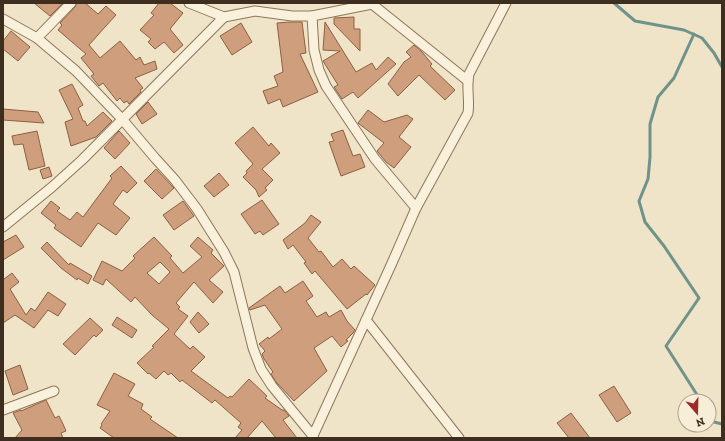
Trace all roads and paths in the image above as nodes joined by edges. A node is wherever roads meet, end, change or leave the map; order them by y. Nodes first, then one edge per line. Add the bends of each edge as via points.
1 (71, 3) edge
2 (189, 3) edge
3 (372, 3) edge
4 (506, 3) edge
5 (312, 16) junction
6 (224, 17) junction
7 (3, 19) edge
8 (37, 38) junction
9 (468, 81) junction
10 (122, 119) junction
11 (416, 208) junction
12 (3, 226) edge
13 (366, 320) junction
14 (54, 391) dead end
15 (3, 410) edge
16 (312, 437) edge
17 (459, 438) edge

1 - 8 street
2 - 6 street
3 - 5 street
3 - 9 street
4 - 9 street
5 - 6 street via 255,11
5 - 11 street via 314,50 326,86 375,159
6 - 10 street
7 - 8 street
8 - 10 street via 76,71
9 - 11 street via 468,113
10 - 12 street via 72,169 16,218
10 - 16 street via 175,180 224,252 234,272 253,348 261,369
11 - 13 street
13 - 16 street
13 - 17 street
14 - 15 street

